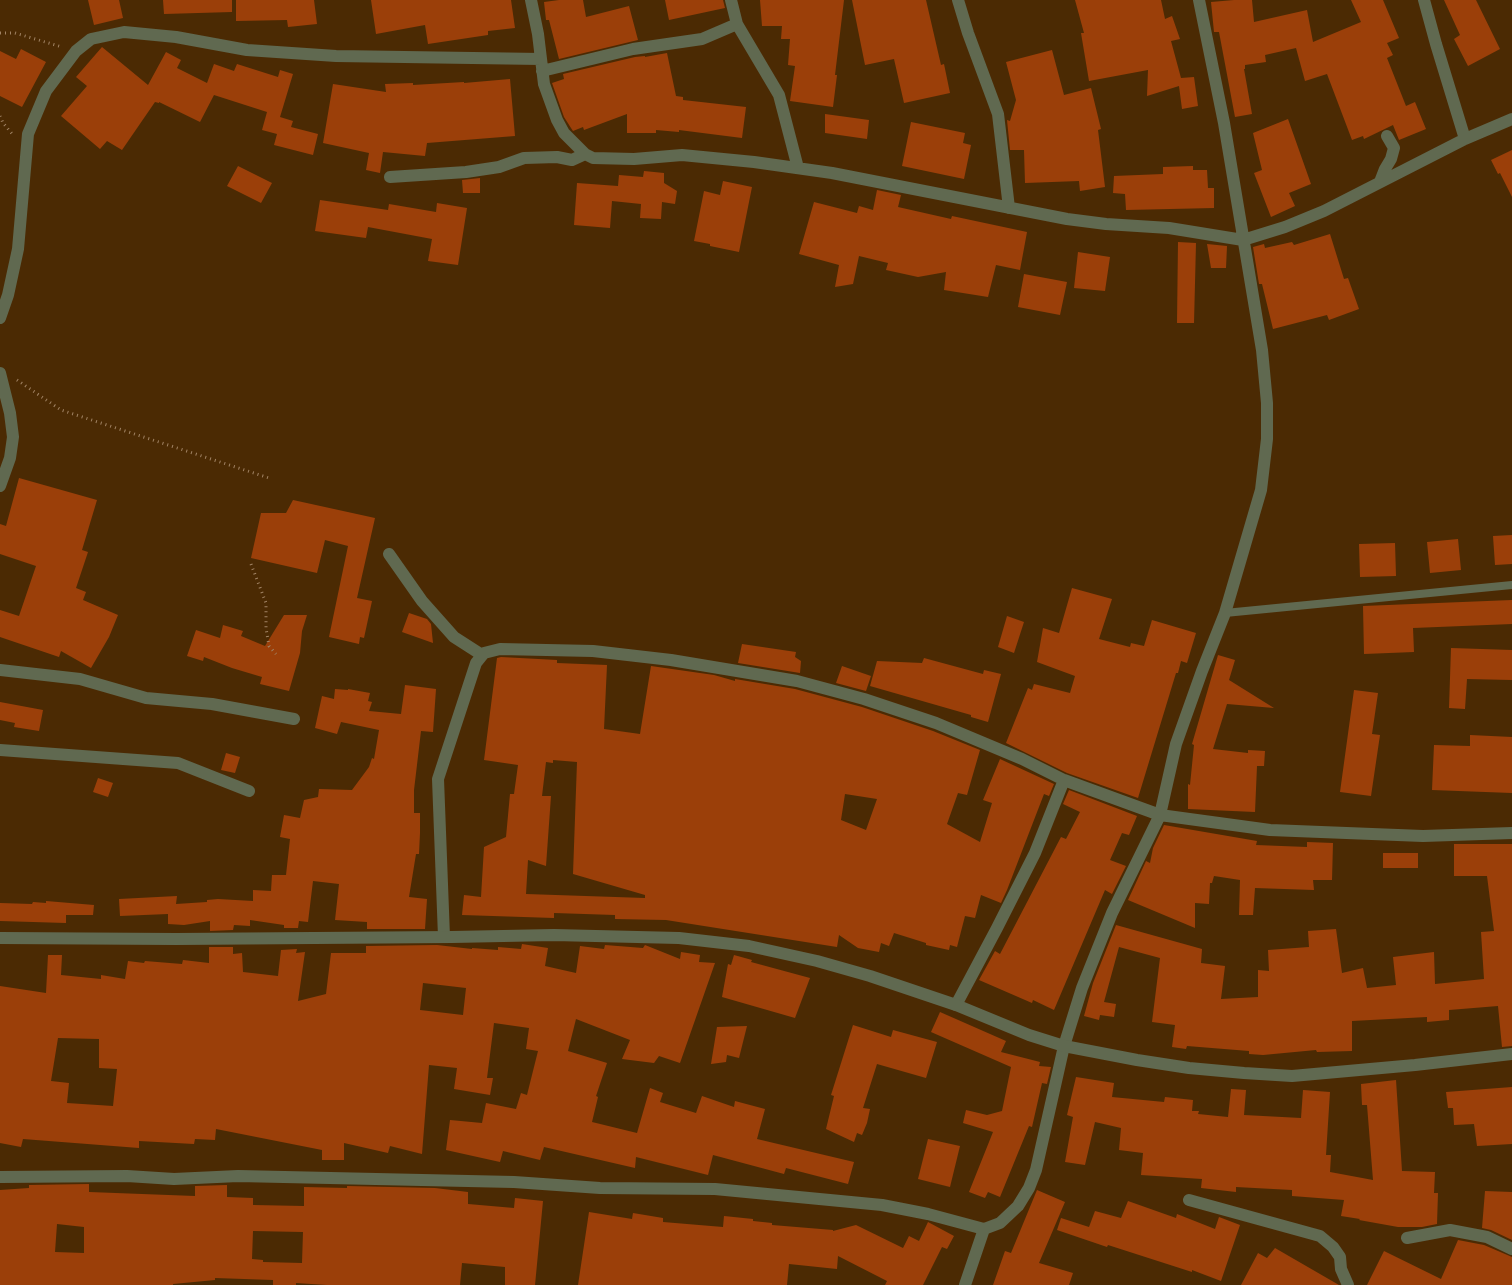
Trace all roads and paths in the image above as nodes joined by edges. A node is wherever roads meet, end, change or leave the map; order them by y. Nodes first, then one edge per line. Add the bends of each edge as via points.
1 (531, 0) edge
2 (731, 0) edge
3 (958, 0) edge
4 (1199, 0) edge
5 (1424, 0) edge
6 (737, 24) junction
7 (0, 33) edge
8 (76, 51) junction
9 (541, 65) junction
10 (1512, 119) edge
11 (1387, 136) dead end
12 (1465, 139) junction
13 (585, 154) junction
14 (798, 168) junction
15 (390, 177) dead end
16 (1380, 182) junction
17 (1009, 208) junction
18 (1243, 240) junction
19 (0, 318) edge
20 (0, 373) edge
21 (15, 379) dead end
22 (269, 478) dead end
23 (0, 486) edge
24 (389, 554) dead end
25 (251, 564) dead end
26 (1512, 585) edge
27 (1225, 612) junction
28 (276, 654) dead end
29 (482, 655) junction
30 (0, 670) edge
31 (294, 719) dead end
32 (0, 750) edge
33 (1064, 780) junction
34 (249, 791) dead end
35 (1160, 814) junction
36 (1512, 833) edge
37 (0, 938) edge
38 (444, 938) junction
39 (956, 1004) junction
40 (1064, 1046) junction
41 (1512, 1054) edge
42 (0, 1177) edge
43 (1189, 1200) dead end
44 (984, 1229) junction
45 (1407, 1238) dead end
46 (1512, 1249) edge
47 (965, 1285) edge
48 (1348, 1285) edge

1 - 9 street
2 - 6 street
3 - 17 street via 998,114
4 - 18 street
5 - 12 street
6 - 9 street via 702,39
6 - 14 street via 779,95
7 - 8 path via 16,33
8 - 9 street via 91,39 124,32 176,37 247,50
8 - 19 street via 46,91 28,134 18,249
9 - 13 street via 557,120 564,133
10 - 12 street
11 - 16 street via 1394,148
12 - 16 street
13 - 14 street via 593,158 682,155
13 - 15 street via 572,160 524,158 499,167 466,172
14 - 17 street
16 - 18 street via 1324,211
17 - 18 street via 1068,219 1169,228
18 - 27 street via 1262,350 1267,403 1266,439 1261,490
20 - 23 street via 13,437
21 - 22 path via 61,410
24 - 29 street via 422,601 454,637
25 - 28 path via 266,603 269,646
26 - 27 lane
27 - 35 street via 1176,744
29 - 33 street via 500,649 593,651 797,680 936,724
29 - 38 street via 476,663 438,779
30 - 31 street via 80,679 146,698 212,704
32 - 34 street via 178,762
33 - 35 street
33 - 39 street via 1035,853
35 - 36 street via 1270,830 1423,836
35 - 40 street via 1112,913 1082,988
37 - 38 street
38 - 39 street via 554,935 678,938 749,946 818,961
39 - 40 street
40 - 41 street via 1189,1068 1292,1076
40 - 44 street via 1029,1188 1018,1206 1000,1223
42 - 44 street via 174,1179 238,1176 715,1189 882,1205
43 - 48 street via 1320,1236 1340,1257
44 - 47 street
45 - 46 street via 1450,1230 1487,1238

